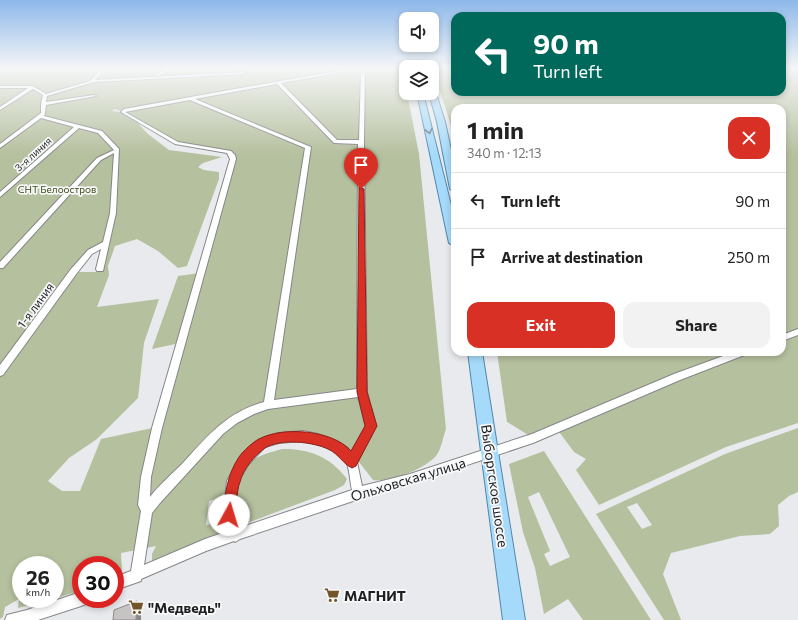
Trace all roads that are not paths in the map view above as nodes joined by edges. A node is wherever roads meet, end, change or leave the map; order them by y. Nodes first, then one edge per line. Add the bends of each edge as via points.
1 (18, 97) edge
2 (45, 97) edge
3 (88, 97) edge
4 (196, 97) edge
5 (291, 97) edge
6 (362, 97) edge
7 (189, 98) junction
8 (422, 100) edge
9 (435, 100) edge
10 (44, 104) junction
11 (0, 109) edge
12 (40, 116) junction
13 (78, 126) junction
14 (361, 142) junction
15 (0, 146) edge
16 (117, 150) junction
17 (451, 170) edge
18 (0, 195) edge
19 (451, 226) edge
20 (106, 243) junction
21 (0, 266) edge
22 (100, 269) dead end
23 (798, 332) edge
24 (786, 336) edge
25 (476, 356) edge
26 (733, 356) edge
27 (0, 372) edge
28 (362, 392) junction
29 (268, 405) junction
30 (490, 453) junction
31 (352, 462) junction
32 (358, 494) junction
33 (147, 511) junction
34 (235, 536) junction
35 (136, 576) junction
36 (124, 581) edge
37 (72, 602) edge
38 (27, 618) edge
39 (12, 620) edge
40 (514, 620) edge

1 - 11 street
2 - 10 street
3 - 10 street
4 - 7 street
5 - 14 street via 336,142
6 - 14 street
7 - 29 street via 308,147
7 - 33 street via 127,109 123,112 177,143 229,152 233,159 157,428 146,477 144,505
8 -> 19 main road
9 - 17 main road
10 - 12 street via 43,114
12 - 13 street
12 - 15 street
13 - 16 street via 100,132
13 - 18 street, 3-я линия
14 - 28 street
16 - 20 street via 113,213
16 - 21 street via 99,159
20 - 22 street
20 - 27 street, 1-я линия via 90,252 74,271
23 - 24 street
25 - 30 main road, Выборгское шоссе
26 - 30 street, Ольховская улица via 677,377 557,429
28 - 29 street
28 - 31 street via 371,426
29 - 33 street via 251,410 219,431
30 - 32 street, Ольховская улица
30 - 40 main road, Выборгское шоссе
31 - 32 street
31 - 34 street via 344,452 333,446 303,436 279,438 262,443 244,461 233,481 229,515
32 - 34 street, Ольховская улица
33 - 35 street
34 - 35 street, Ольховская улица via 205,545
35 - 36 street, Ольховская улица
37 - 38 street
38 - 39 street

